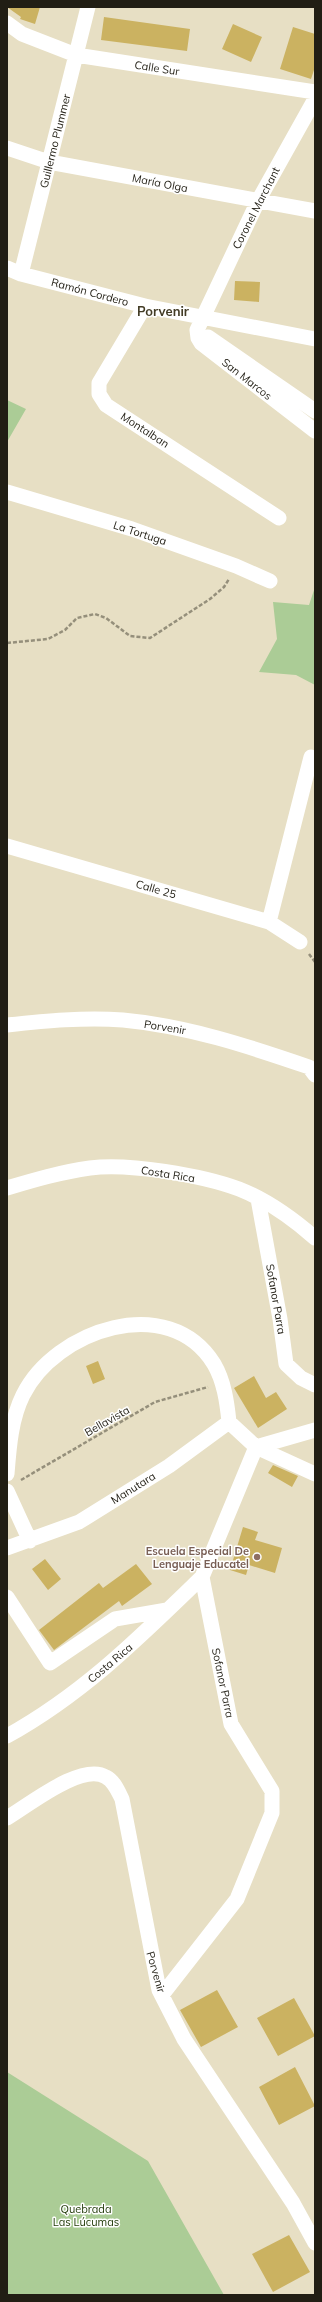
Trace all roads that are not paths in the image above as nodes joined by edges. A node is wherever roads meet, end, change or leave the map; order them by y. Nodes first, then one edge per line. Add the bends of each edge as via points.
1 (88, 7) edge
2 (7, 22) edge
3 (76, 55) junction
4 (315, 92) edge
5 (315, 99) edge
6 (7, 148) edge
7 (49, 162) junction
8 (258, 201) junction
9 (315, 211) edge
10 (7, 268) edge
11 (21, 274) junction
12 (145, 306) junction
13 (200, 324) junction
14 (315, 339) edge
15 (315, 411) edge
16 (315, 431) edge
17 (7, 492) edge
18 (279, 518) dead end
19 (270, 581) dead end
20 (311, 757) dead end
21 (7, 846) edge
22 (269, 922) junction
23 (300, 942) dead end
24 (7, 1025) edge
25 (315, 1075) edge
26 (7, 1188) edge
27 (258, 1199) junction
28 (315, 1238) edge
29 (315, 1385) edge
30 (229, 1422) junction
31 (315, 1430) edge
32 (256, 1447) junction
33 (315, 1474) edge
34 (9, 1483) edge
35 (30, 1541) junction
36 (7, 1548) edge
37 (202, 1577) junction
38 (7, 1597) edge
39 (168, 1610) junction
40 (7, 1736) edge
41 (7, 1818) edge
42 (162, 1995) junction
43 (315, 2243) edge

1 - 3 street, Guillermo Plummer
2 - 3 street, Calle Sur via 22,34
3 - 4 street, Calle Sur
3 - 7 street, Guillermo Plummer
5 - 8 street, Coronel Marchant
6 - 7 street, María Olga
7 - 8 street, María Olga
7 - 11 street, Guillermo Plummer
8 - 9 street, María Olga
8 - 13 street, Coronel Marchant
10 - 11 street, Ramón Cordero
11 - 12 street, Ramón Cordero
12 - 13 street, Ramón Cordero
12 - 18 street, Montalban via 99,382 99,394 106,405
13 - 14 street, Ramón Cordero
13 - 15 street
13 - 16 street, San Marcos via 198,338 201,343
17 - 19 street, La Tortuga via 132,529 236,566
20 - 22 street
21 - 22 street, Calle 25
22 - 23 street, Calle 25
24 - 25 street, Porvenir via 58,1020 123,1020 181,1029 245,1045 309,1068
26 - 27 street, Costa Rica via 44,1177 91,1168 148,1169 199,1178 239,1189
27 - 28 street, Costa Rica via 291,1217
27 - 29 street, Sofanor Parra via 286,1364 301,1378
30 - 32 street
30 - 34 street via 222,1383 214,1363 196,1344 174,1330 148,1325 116,1327 90,1334 63,1350 41,1368 23,1394 13,1423
30 - 35 street, Manutara via 169,1466 79,1522
31 - 32 street
32 - 33 street
32 - 37 street
34 - 35 street
35 - 36 street, Manutara
37 - 39 street, Costa Rica
37 - 42 street, Sofanor Parra via 232,1724 272,1791 272,1813 237,1899
38 - 39 street via 50,1662 114,1619
39 - 40 street, Costa Rica via 109,1666 65,1699
41 - 42 street, Porvenir via 64,1783 85,1774 106,1777 114,1784 122,1799 150,1954
42 - 43 street, Porvenir via 184,2039 293,2203

